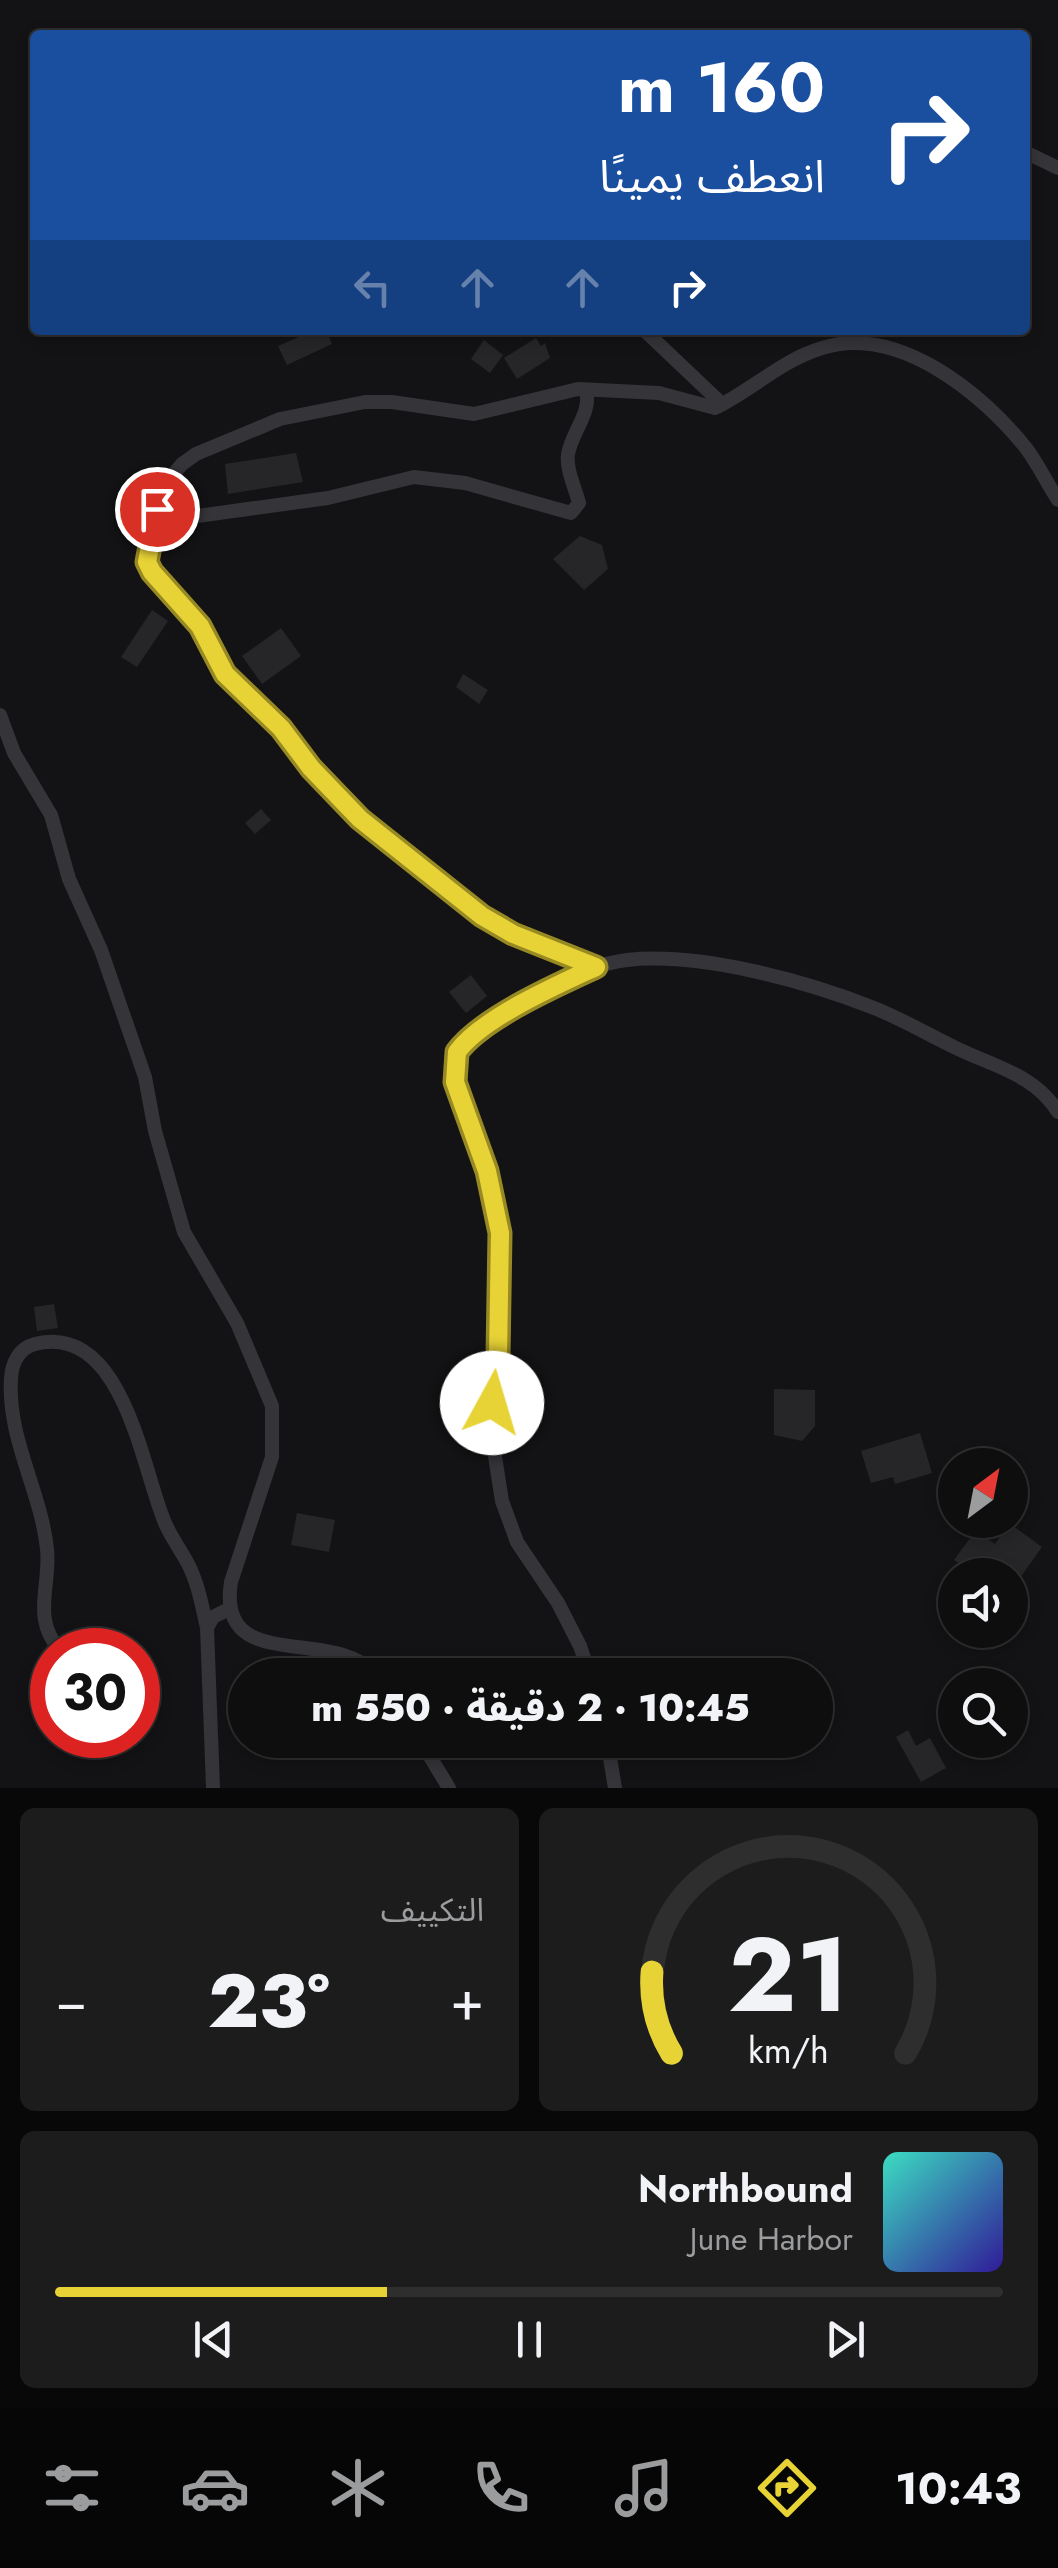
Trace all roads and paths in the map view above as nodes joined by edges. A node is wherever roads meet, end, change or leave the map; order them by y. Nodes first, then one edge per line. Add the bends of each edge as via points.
1 (1030, 154) edge
2 (1058, 168) edge
3 (649, 335) edge
4 (586, 390) junction
5 (722, 404) junction
6 (1058, 500) edge
7 (154, 522) junction
8 (0, 716) edge
9 (596, 967) junction
10 (1058, 1112) edge
11 (229, 1609) junction
12 (46, 1628) edge
13 (207, 1628) junction
14 (355, 1658) edge
15 (584, 1658) edge
16 (431, 1758) edge
17 (610, 1758) edge
18 (213, 1788) edge
19 (449, 1788) edge
20 (615, 1788) edge

1 - 2 street
3 - 5 street
4 - 5 street
4 - 7 street via 474,414 365,402 280,420 182,464
4 - 7 street via 589,401 568,450 579,503 571,514 465,483 414,477 328,498
5 - 6 street via 826,346 884,348 952,379 1000,420
7 - 9 street via 147,562 152,572 200,626 225,674 281,728 337,797 482,916
8 - 11 street via 50,815 69,879 97,938 145,1076 184,1232 238,1323 272,1406 272,1458 230,1582
9 - 10 street via 661,959 733,966 874,1008 1032,1082
9 - 15 street via 472,1036 455,1061 455,1082 487,1171 500,1233 491,1431 502,1500 517,1542
11 - 13 street
11 - 14 street via 242,1631 258,1640
12 - 13 street via 47,1548 13,1418 11,1375 24,1348 63,1342 102,1370 124,1400
13 - 18 street
16 - 19 street
17 - 20 street

